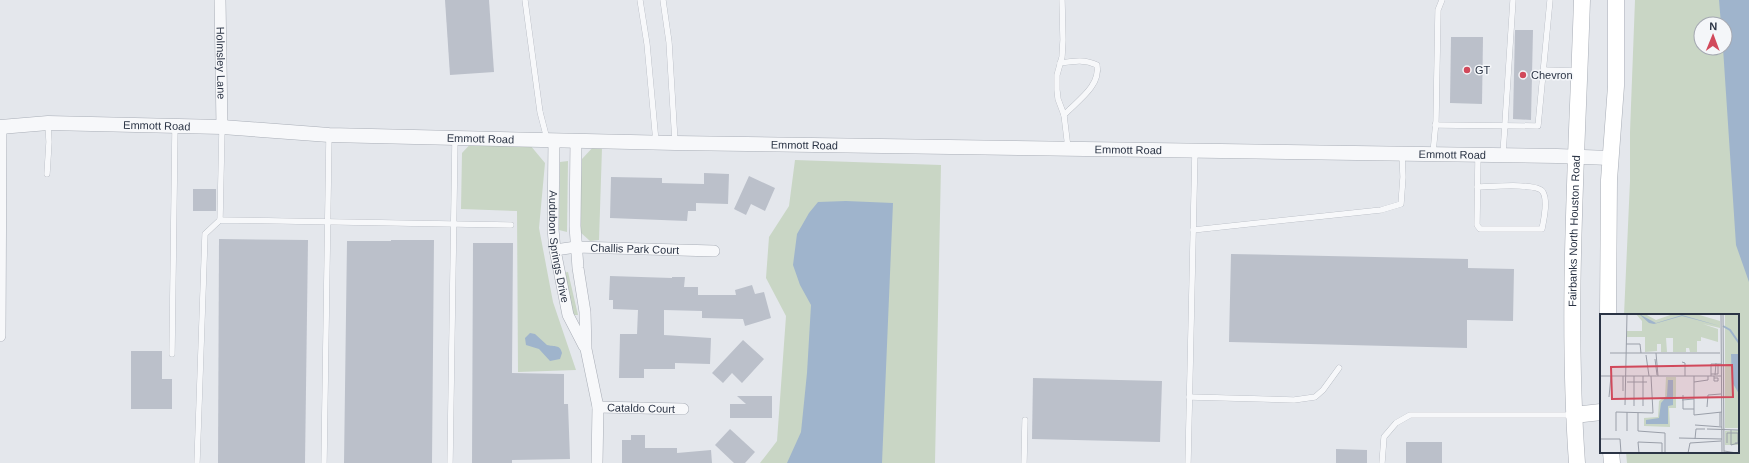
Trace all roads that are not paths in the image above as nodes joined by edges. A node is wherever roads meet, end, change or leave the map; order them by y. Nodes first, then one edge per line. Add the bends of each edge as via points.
1 (220, 0) edge
2 (525, 0) edge
3 (640, 0) edge
4 (663, 0) edge
5 (1062, 0) edge
6 (1442, 0) edge
7 (1513, 0) edge
8 (1550, 0) edge
9 (1582, 0) edge
10 (1616, 0) edge
11 (1060, 63) junction
12 (1544, 70) junction
13 (1580, 71) junction
14 (1064, 115) junction
15 (48, 123) junction
16 (1435, 125) junction
17 (175, 126) junction
18 (222, 126) junction
19 (1504, 126) junction
20 (0, 127) edge
21 (329, 135) junction
22 (455, 138) junction
23 (550, 140) junction
24 (576, 140) junction
25 (656, 142) junction
26 (675, 143) junction
27 (1068, 148) junction
28 (1195, 150) junction
29 (1402, 153) junction
30 (1433, 154) junction
31 (1478, 154) junction
32 (1503, 155) junction
33 (1577, 156) junction
34 (1610, 158) junction
35 (47, 174) dead end
36 (1477, 187) junction
37 (220, 220) junction
38 (328, 222) junction
39 (454, 224) junction
40 (511, 225) dead end
41 (1193, 230) junction
42 (576, 247) junction
43 (555, 250) junction
44 (714, 251) dead end
45 (1608, 314) edge
46 (0, 336) edge
47 (586, 349) junction
48 (172, 354) dead end
49 (1339, 368) dead end
50 (1189, 397) junction
51 (598, 407) junction
52 (683, 409) dead end
53 (1600, 412) edge
54 (1574, 415) junction
55 (1025, 420) dead end
56 (1611, 453) edge
57 (197, 463) edge
58 (324, 463) edge
59 (450, 463) edge
60 (597, 463) edge
61 (1024, 463) edge
62 (1188, 463) edge
63 (1382, 463) edge
64 (1578, 463) edge
65 (1612, 463) edge

1 - 18 street, Holmsley Lane
2 - 23 lane via 540,112
3 - 25 lane via 647,44
4 - 26 lane via 669,42
5 - 11 lane via 1063,40
6 - 16 lane via 1438,10
7 - 19 lane
8 - 12 lane
9 - 13 main road, Fairbanks North Houston Road
10 - 34 main road via 1616,86
11 - 14 lane via 1057,90
11 - 14 lane via 1088,61 1097,65 1099,73 1084,96
12 - 13 lane
12 - 19 lane via 1538,126
13 - 33 main road, Fairbanks North Houston Road
14 - 27 lane
15 - 17 street, Emmott Road
15 - 20 street, Emmott Road
15 - 35 lane
16 - 19 lane
16 - 30 lane
17 - 18 street, Emmott Road
17 - 48 lane
18 - 21 street, Emmott Road
18 - 37 lane
19 - 32 lane
20 - 46 street
21 - 22 street, Emmott Road
21 - 38 lane
22 - 23 street, Emmott Road
22 - 39 lane
23 - 24 street, Emmott Road
23 - 43 street, Audubon Springs Drive
24 - 25 street, Emmott Road
24 - 42 street, Audubon Springs Drive
25 - 26 street, Emmott Road
26 - 27 street, Emmott Road
27 - 28 street, Emmott Road
28 - 29 street, Emmott Road
28 - 41 lane
29 - 30 street, Emmott Road
29 - 41 lane via 1401,204 1381,210
30 - 31 street, Emmott Road
31 - 32 street, Emmott Road
31 - 36 lane
32 - 33 street, Emmott Road
33 - 34 street, Emmott Road
33 - 54 main road, Fairbanks North Houston Road via 1572,258
34 - 45 main road
36 - 36 lane via 1477,225 1480,229 1542,229 1545,199 1538,188
37 - 38 lane
37 - 57 lane via 205,234
38 - 39 lane
38 - 58 lane
39 - 40 lane
39 - 59 lane
41 - 50 lane
42 - 43 street, Challis Park Court
42 - 44 street, Challis Park Court
42 - 47 street, Audubon Springs Drive via 585,312
43 - 47 street, Audubon Springs Drive via 568,315
47 - 51 street, Audubon Springs Drive
49 - 50 lane via 1316,397 1294,400
50 - 62 lane
51 - 52 street, Cataldo Court
51 - 60 street, Audubon Springs Drive
53 - 54 main road
54 - 63 lane via 1410,415 1396,423 1384,437
54 - 64 main road, Fairbanks North Houston Road
55 - 61 lane
56 - 65 main road

